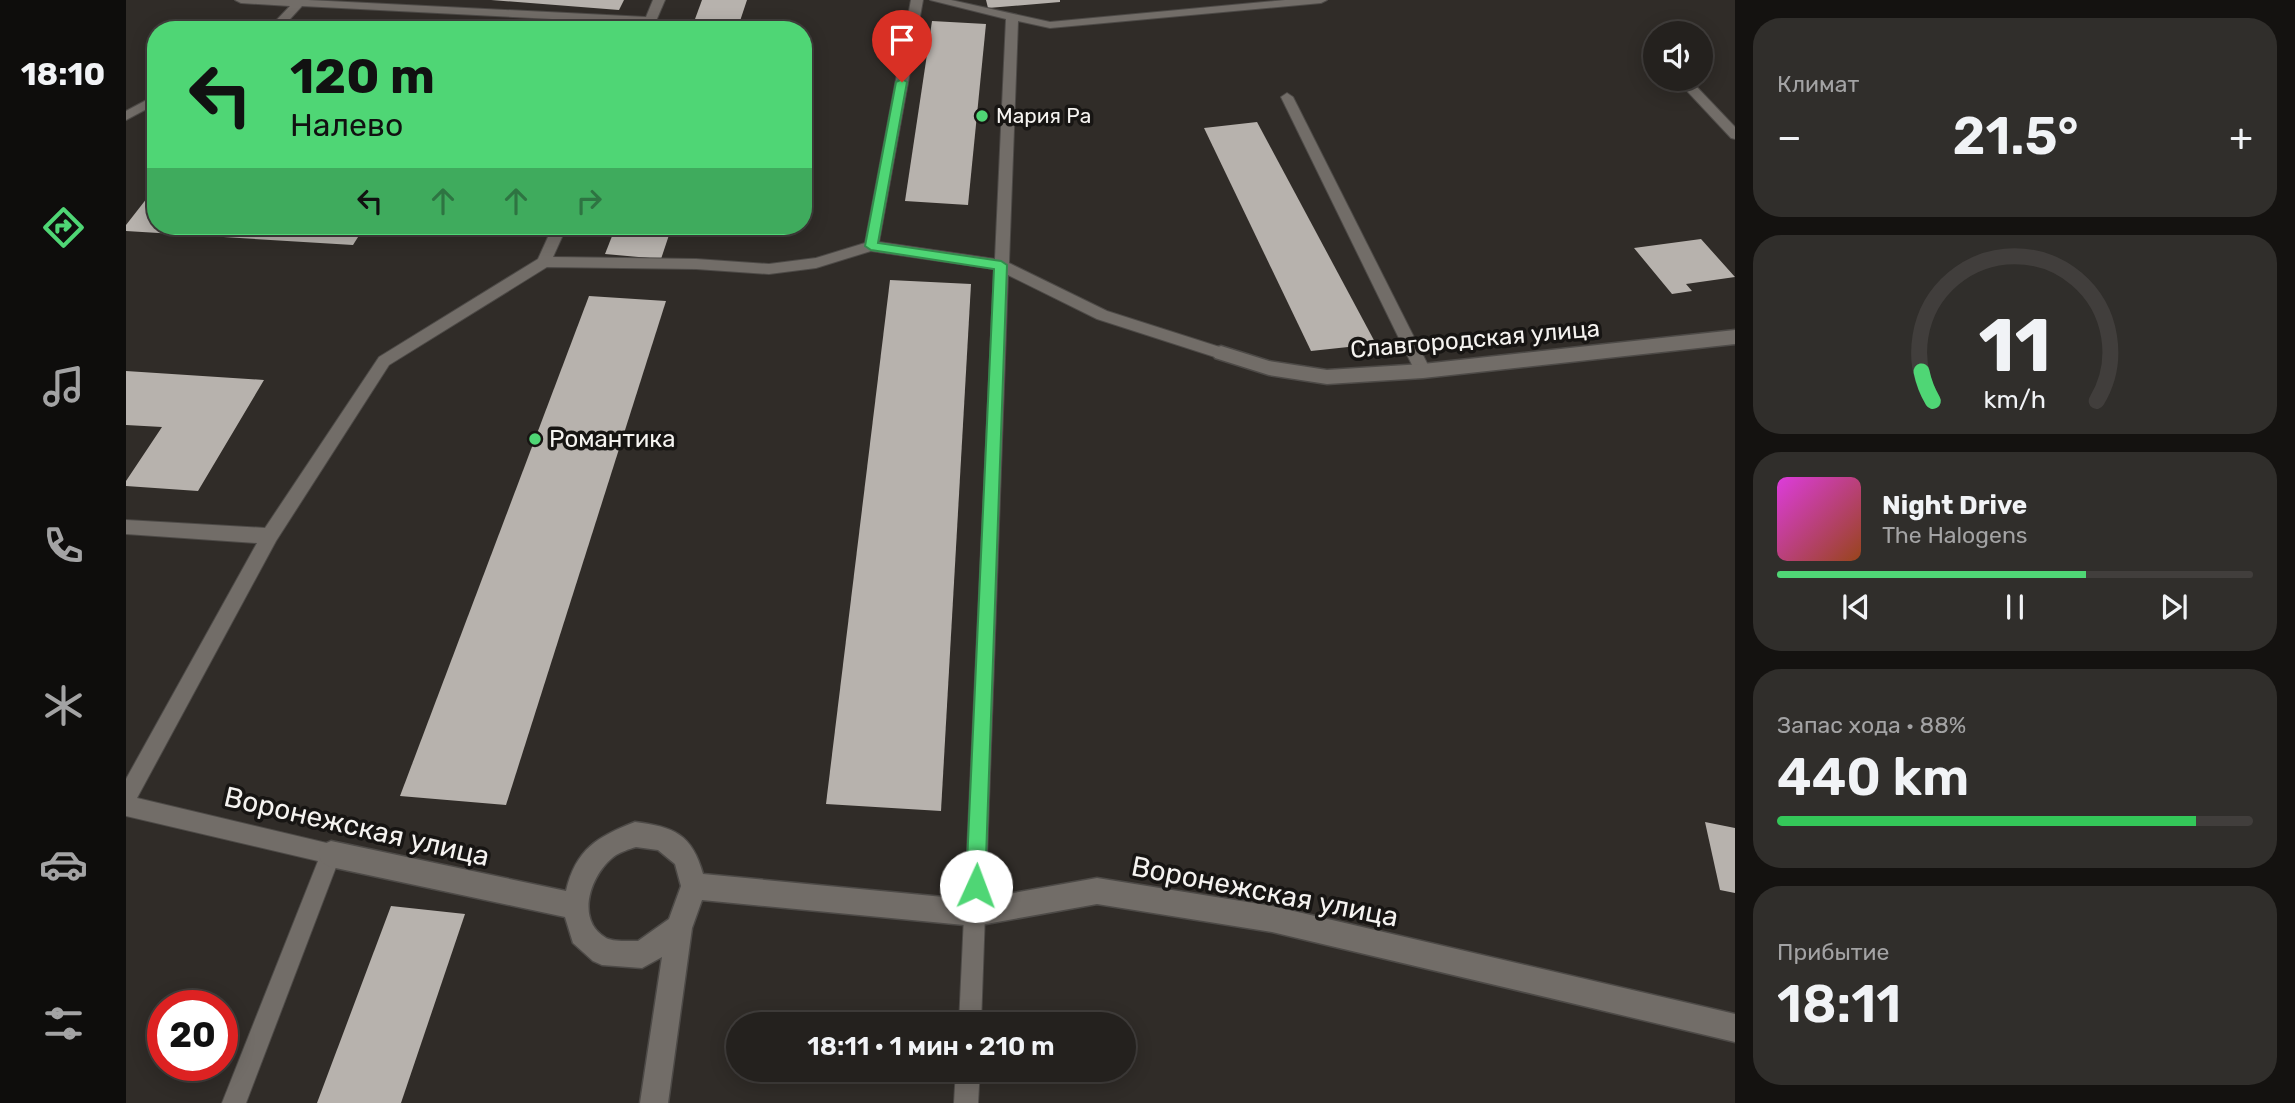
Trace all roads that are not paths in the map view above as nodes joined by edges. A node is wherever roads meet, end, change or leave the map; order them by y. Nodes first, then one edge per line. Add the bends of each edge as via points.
1 (241, 0) edge
2 (659, 0) edge
3 (917, 0) edge
4 (936, 0) edge
5 (1321, 0) edge
6 (300, 1) edge
7 (1012, 17) junction
8 (281, 21) edge
9 (590, 21) edge
10 (650, 21) edge
11 (1694, 91) edge
12 (1287, 97) dead end
13 (147, 104) edge
14 (126, 116) edge
15 (1735, 135) edge
16 (556, 235) edge
17 (871, 246) junction
18 (544, 262) junction
19 (1001, 265) junction
20 (1735, 337) edge
21 (1221, 352) joint
22 (1423, 372) junction
23 (126, 527) edge
24 (270, 536) junction
25 (126, 799) edge
26 (126, 806) edge
27 (331, 854) junction
28 (694, 886) junction
29 (575, 906) junction
30 (975, 913) junction
31 (679, 929) junction
32 (971, 1012) edge
33 (1735, 1028) edge
34 (967, 1082) edge
35 (234, 1103) edge
36 (654, 1103) edge
37 (966, 1103) edge

1 - 6 lane
2 - 10 lane
3 - 17 lane
4 - 7 lane
5 - 7 lane via 1050,25
6 - 8 lane
6 - 9 lane
7 - 19 lane
11 - 15 lane
12 - 22 lane
13 - 14 lane
16 - 18 lane
17 - 18 lane via 769,270
17 - 19 lane
18 - 24 lane via 384,360
19 - 21 lane via 1102,315
19 - 30 lane
20 - 22 street, Славгородская улица
21 - 22 street, Славгородская улица via 1269,368 1327,377
23 - 24 lane
24 - 25 lane
26 - 27 lane, Воронежская улица
27 - 29 street, Воронежская улица
27 - 35 lane
28 - 29 street via 686,857 664,838 635,834 606,847 583,873
28 - 30 street, Воронежская улица
28 - 31 street
29 - 31 street via 582,934 602,952 642,955
30 - 32 lane
30 - 33 street, Воронежская улица via 1097,891 1272,919
31 - 36 street
34 - 37 lane

